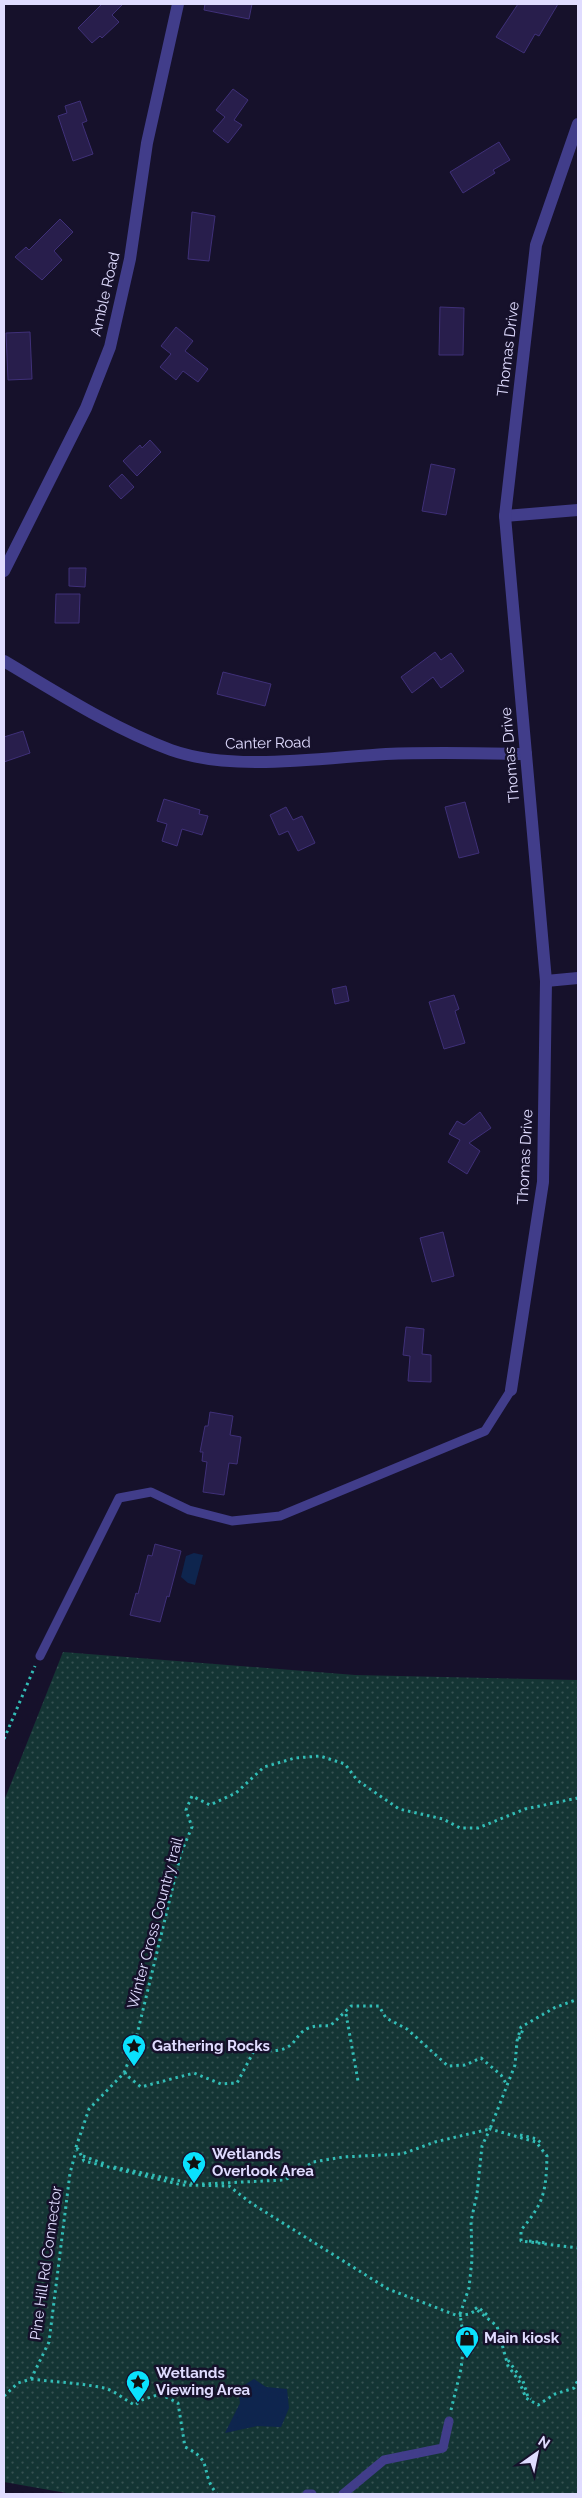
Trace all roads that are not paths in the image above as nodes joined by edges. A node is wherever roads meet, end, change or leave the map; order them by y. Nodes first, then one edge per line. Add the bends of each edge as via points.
1 (178, 4) edge
2 (578, 124) edge
3 (578, 510) edge
4 (505, 516) junction
5 (8, 550) edge
6 (4, 571) edge
7 (4, 661) edge
8 (526, 754) junction
9 (578, 978) edge
10 (546, 981) junction
11 (511, 1390) joint
12 (40, 1656) road end
13 (449, 2421) road end
14 (307, 2494) edge
15 (312, 2494) edge
16 (343, 2494) edge

1 - 5 street, Amble Road via 147,142 130,259 110,347 56,471
2 - 4 street, Thomas Drive via 536,244
3 - 4 street
4 - 8 street, Thomas Drive
5 - 6 street, Amble Road
7 - 8 street, Canter Road via 108,722 172,750 219,760 424,752
8 - 10 street, Thomas Drive
9 - 10 street
10 - 11 street, Thomas Drive via 543,1182
11 - 12 lane via 484,1431 280,1516 232,1520 189,1510 151,1492 118,1498
13 - 16 lane via 443,2448 384,2460
14 - 15 lane

